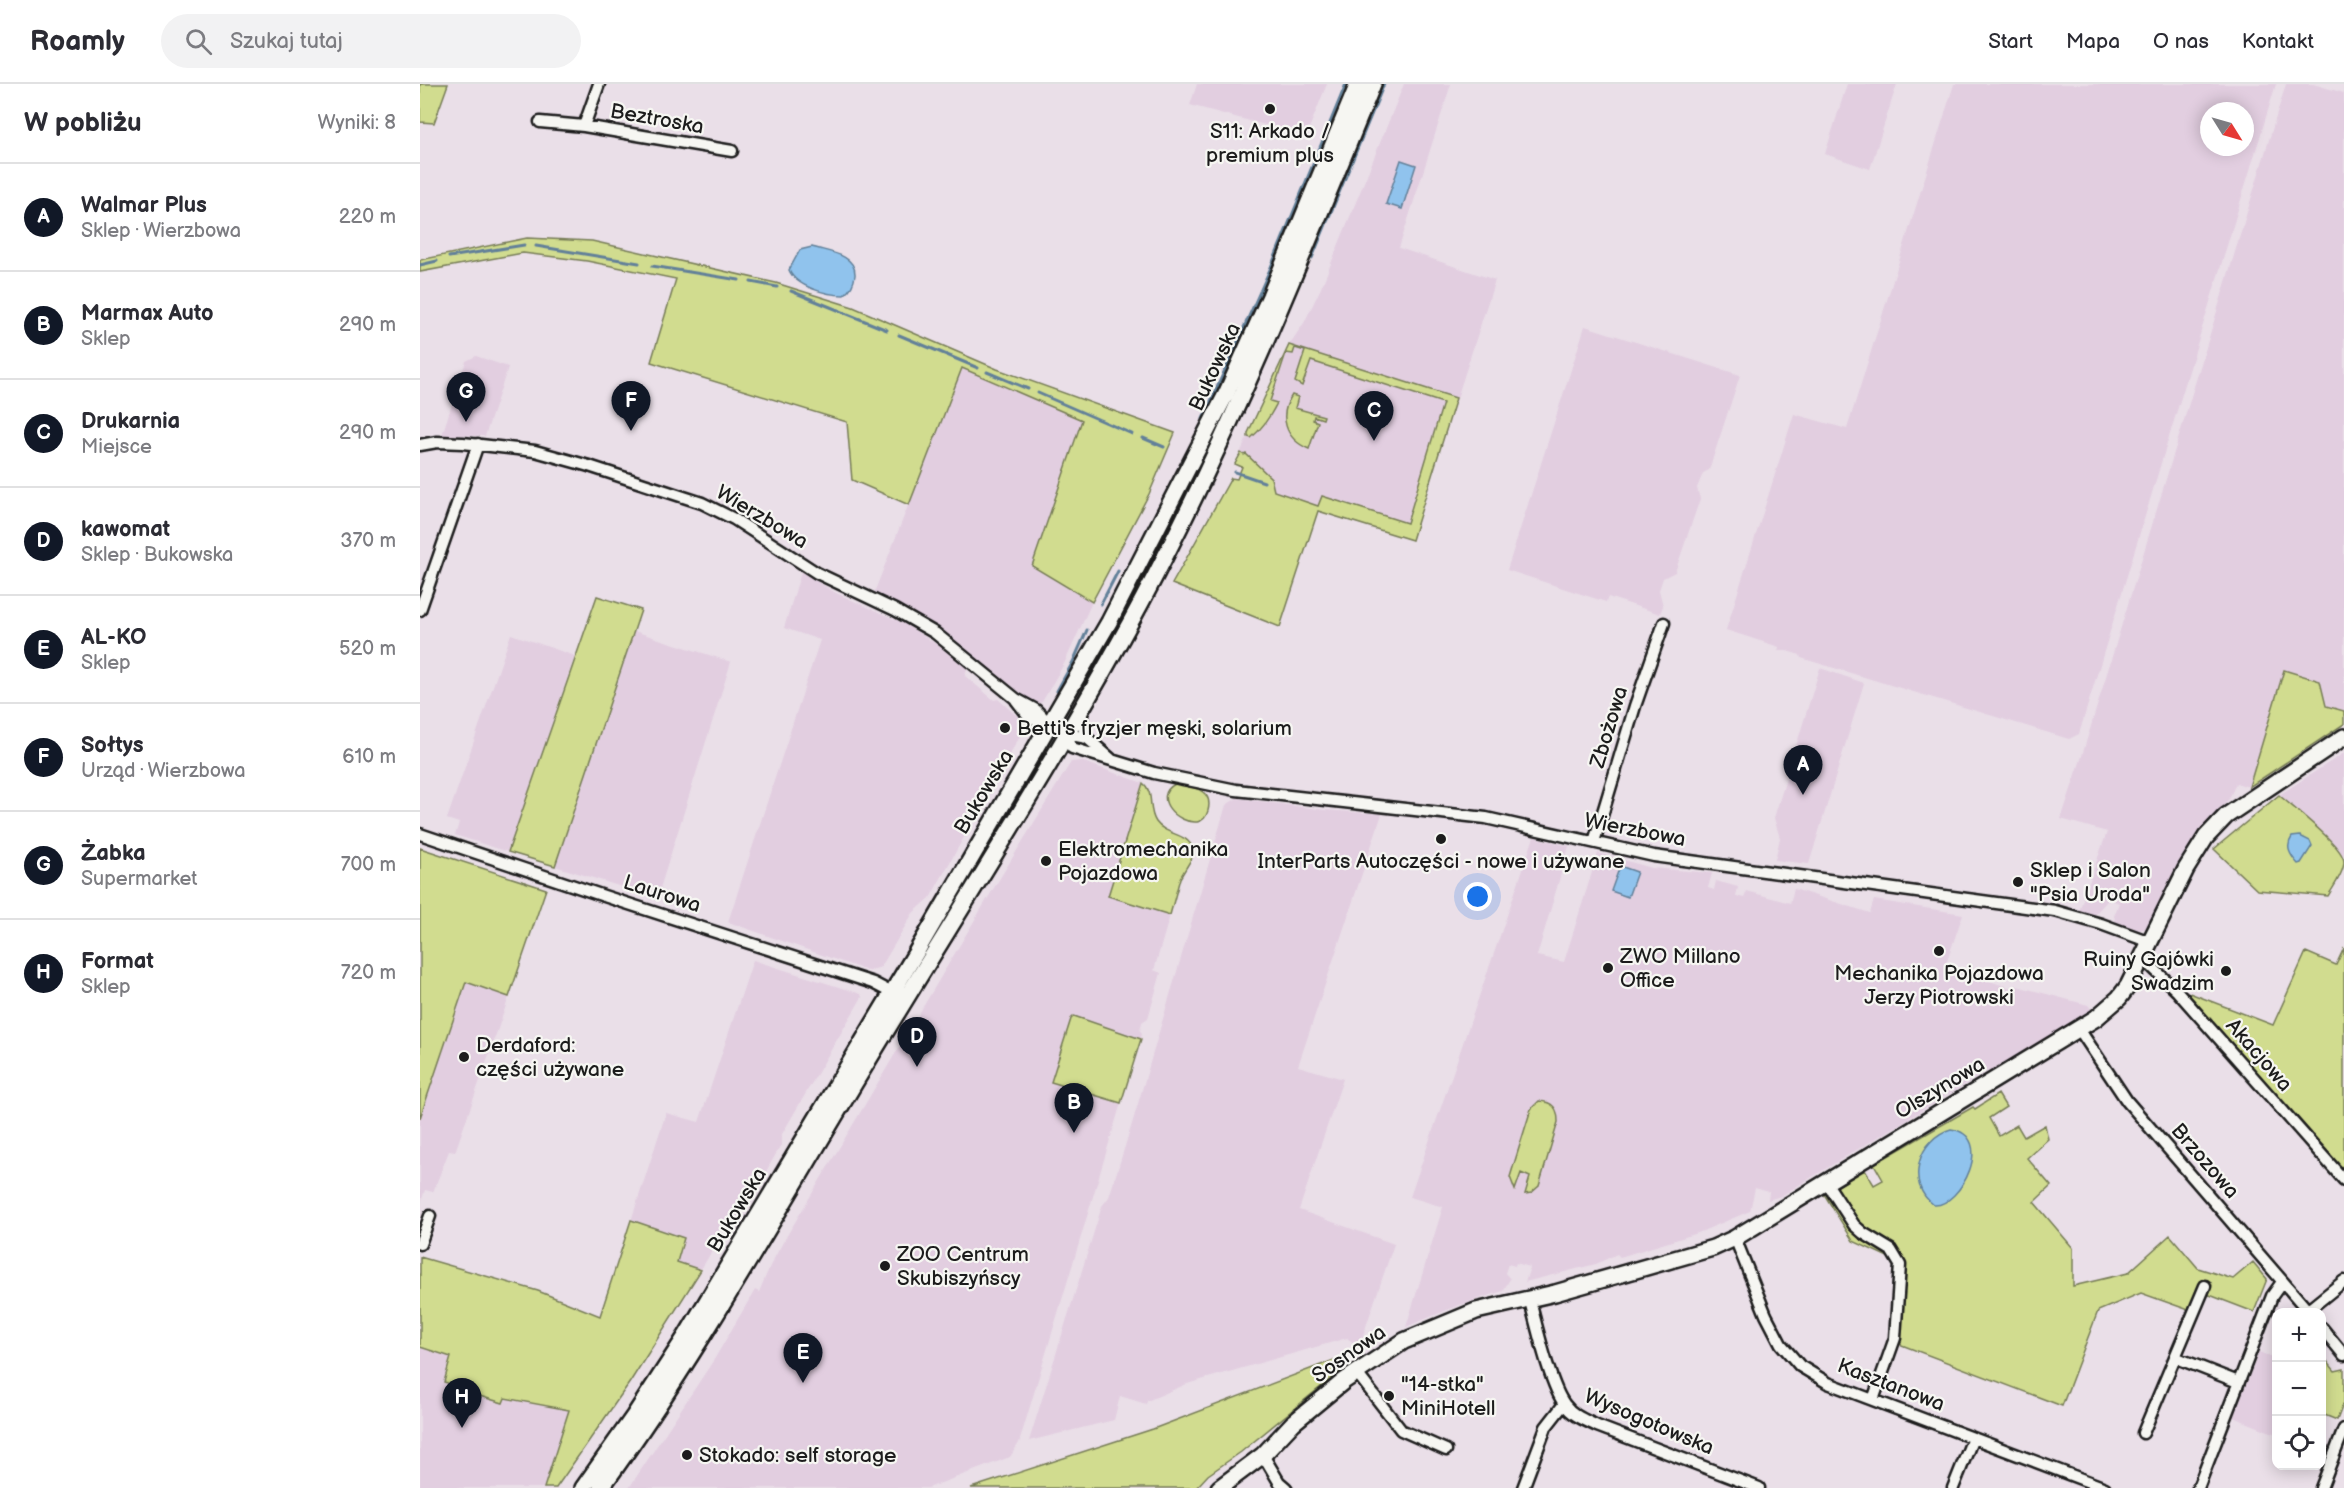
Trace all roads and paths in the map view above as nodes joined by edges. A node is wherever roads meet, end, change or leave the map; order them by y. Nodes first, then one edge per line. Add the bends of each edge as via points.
1 (599, 84) edge
2 (1358, 84) edge
3 (1373, 84) edge
4 (540, 122) dead end
5 (584, 126) junction
6 (732, 151) dead end
7 (478, 444) junction
8 (420, 445) edge
9 (420, 610) edge
10 (1664, 623) dead end
11 (1082, 708) junction
12 (1050, 724) junction
13 (1066, 734) junction
14 (2344, 736) edge
15 (1087, 738) junction
16 (1112, 760) junction
17 (420, 834) edge
18 (1594, 842) junction
19 (2150, 942) junction
20 (2142, 960) junction
21 (892, 993) junction
22 (2079, 1029) junction
23 (2344, 1180) edge
24 (1826, 1182) junction
25 (430, 1216) dead end
26 (1735, 1238) junction
27 (420, 1244) edge
28 (2344, 1281) edge
29 (2282, 1282) junction
30 (2205, 1286) dead end
31 (1528, 1298) junction
32 (2305, 1308) edge
33 (2313, 1308) edge
34 (2326, 1333) edge
35 (2344, 1355) edge
36 (2176, 1358) junction
37 (1356, 1372) junction
38 (2238, 1382) junction
39 (1873, 1400) junction
40 (1564, 1404) junction
41 (2344, 1429) edge
42 (2143, 1433) dead end
43 (1972, 1438) junction
44 (1446, 1450) dead end
45 (1263, 1455) junction
46 (583, 1488) edge
47 (601, 1488) edge
48 (1219, 1488) edge
49 (1286, 1488) edge
50 (1523, 1488) edge
51 (1760, 1488) edge
52 (1953, 1488) edge
53 (2105, 1488) edge
54 (2198, 1488) edge
55 (2321, 1488) edge

1 - 5 street
2 - 12 main road, Bukowska via 1215,419 1109,622
3 - 11 main road, Bukowska via 1245,390 1145,595
4 - 5 street, Beztroska
5 - 6 street, Beztroska
7 - 8 street, Wierzbowa
7 - 9 street
7 - 12 street, Wierzbowa via 571,461 713,508 817,573 935,633 1016,699 1030,718
10 - 18 street, Zbożowa
11 - 13 main road, Bukowska
11 - 15 street
12 - 13 street, Wierzbowa
12 - 21 main road, Bukowska
13 - 15 street, Wierzbowa
13 - 16 street, Wierzbowa via 1072,748
13 - 47 main road, Bukowska via 696,1347
14 - 19 main road, Olszynowa via 2231,811 2206,837 2186,868
15 - 16 street, Wierzbowa
16 - 18 street, Wierzbowa via 1236,790 1486,818
17 - 21 street, Laurowa via 873,983
18 - 19 street, Wierzbowa via 1654,856 2055,911
19 - 20 main road, Olszynowa
20 - 22 main road, Olszynowa via 2119,998
20 - 23 street, Akacjowa via 2177,991
21 - 46 main road, Bukowska via 686,1336
22 - 24 main road, Olszynowa
22 - 29 street, Brzozowa via 2127,1101
24 - 26 main road, Olszynowa
24 - 39 street via 1854,1225 1891,1250 1900,1265 1896,1338
25 - 27 street
26 - 31 main road, Olszynowa via 1702,1251
26 - 39 street, Kasztanowa via 1773,1330 1800,1366 1828,1383
28 - 33 street
29 - 32 street, Brzozowa
29 - 38 street via 2273,1292
30 - 36 street
31 - 37 main road, Sosnowa via 1440,1324 1404,1341
31 - 40 street, Wysogotowska
34 - 35 street
36 - 38 street
36 - 42 street
37 - 44 street via 1401,1430
37 - 45 main road, Sosnowa via 1293,1423
38 - 54 street
39 - 43 street, Kasztanowa
40 - 50 street via 1546,1427
40 - 51 street, Wysogotowska via 1578,1417 1597,1426
41 - 55 street
43 - 52 street
43 - 53 street, Kasztanowa
45 - 48 main road, Sosnowa
45 - 49 street

